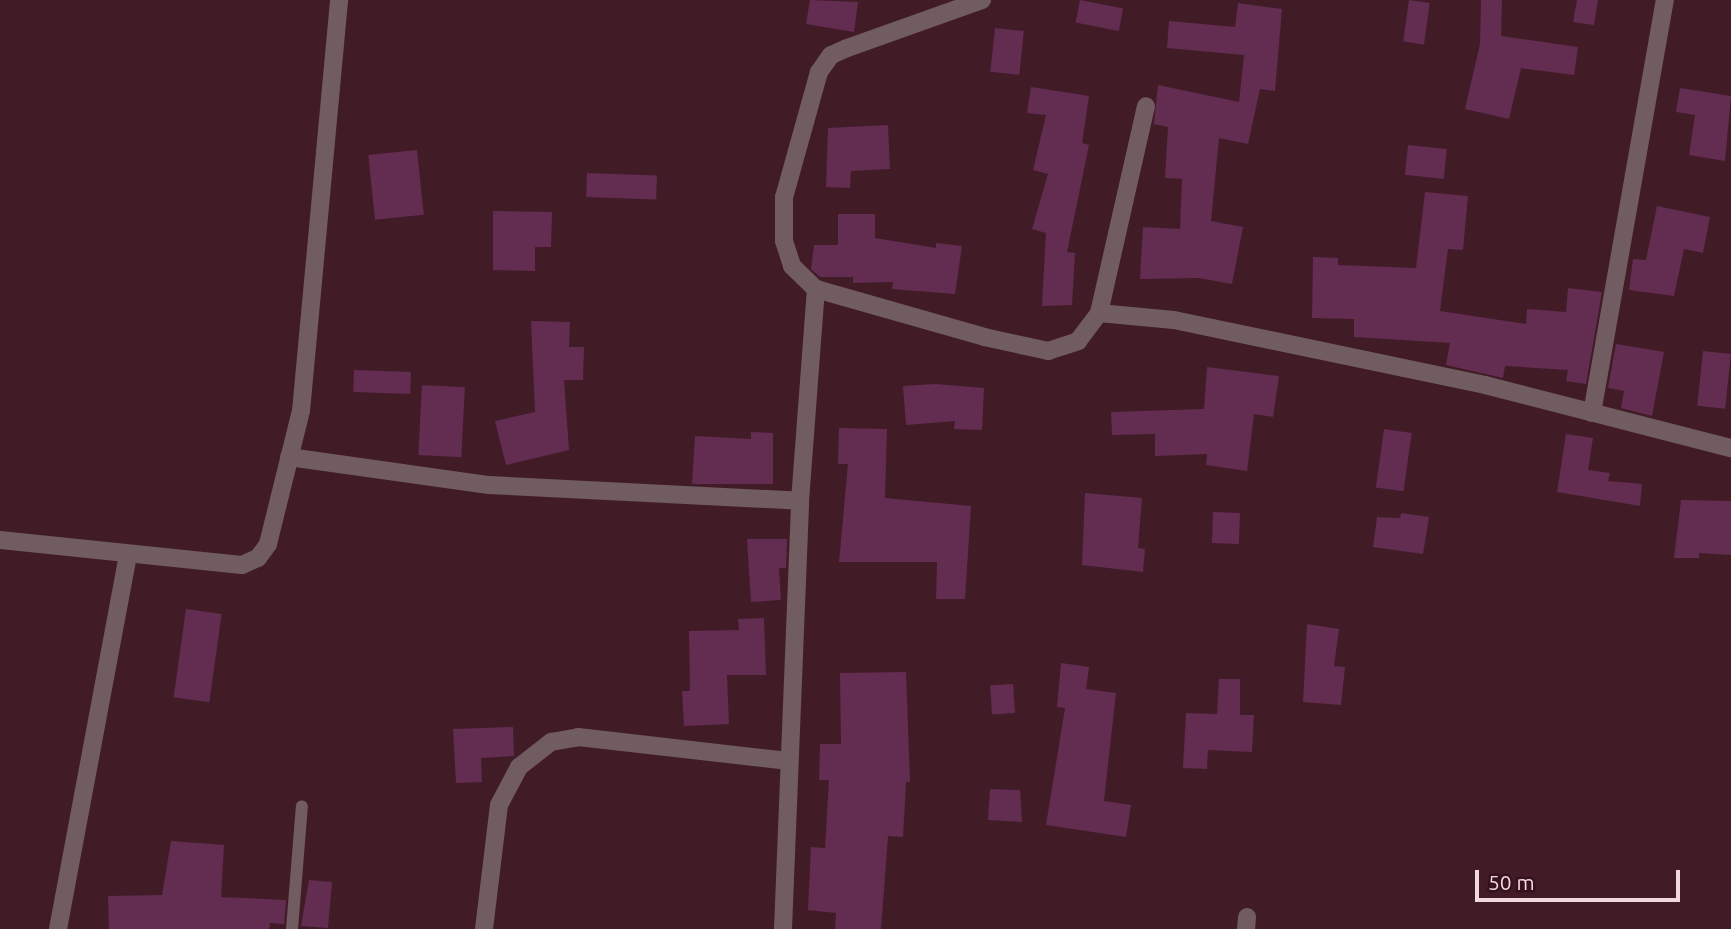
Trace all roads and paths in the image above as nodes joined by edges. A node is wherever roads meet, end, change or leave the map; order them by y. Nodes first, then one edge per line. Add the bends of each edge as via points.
1 (339, 0) edge
2 (982, 0) edge
3 (1665, 0) edge
4 (1146, 106) dead end
5 (816, 289) junction
6 (1098, 313) junction
7 (1592, 413) junction
8 (1731, 448) edge
9 (289, 457) junction
10 (800, 501) junction
11 (0, 540) edge
12 (128, 554) junction
13 (789, 761) junction
14 (302, 806) dead end
15 (58, 929) edge
16 (292, 929) edge
17 (484, 929) edge
18 (783, 929) edge

1 - 9 street via 301,411
2 - 5 street via 831,55 819,72 784,197 784,241 792,266
3 - 7 street
4 - 6 street
5 - 6 street via 1048,351 1078,341
5 - 10 street
6 - 7 street via 1255,334
7 - 8 street
9 - 10 street via 489,485
9 - 12 street via 268,544 258,558 243,565 225,565
10 - 13 street
11 - 12 street
12 - 15 street
13 - 17 street via 578,737 551,743 519,767 499,805
13 - 18 street
14 - 16 lane

